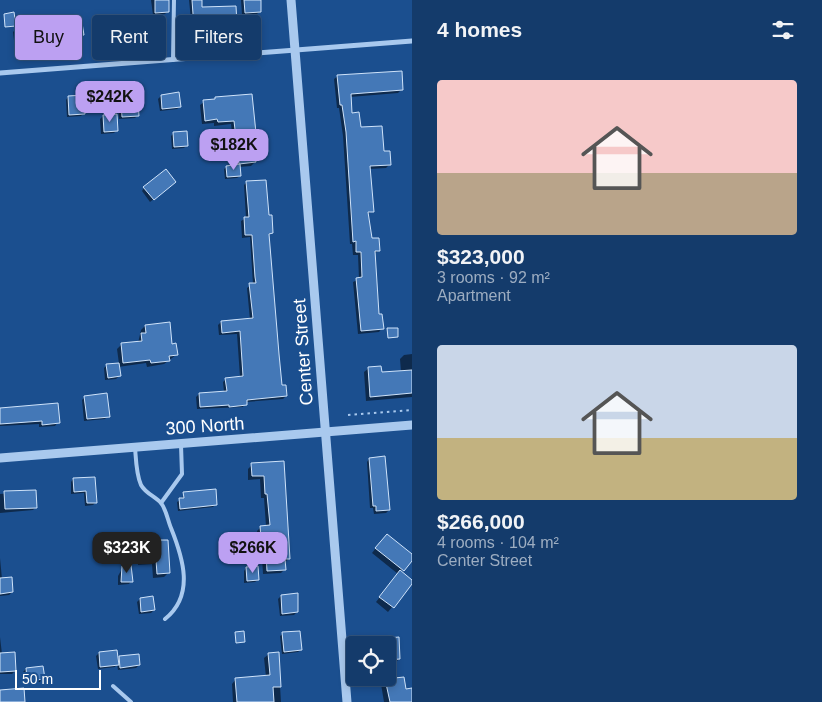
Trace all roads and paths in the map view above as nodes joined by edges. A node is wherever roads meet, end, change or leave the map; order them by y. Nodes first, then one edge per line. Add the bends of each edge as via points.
1 (174, 0) edge
2 (291, 0) edge
3 (412, 41) edge
4 (295, 50) junction
5 (173, 60) junction
6 (0, 73) edge
7 (412, 410) edge
8 (348, 414) dead end
9 (412, 425) edge
10 (326, 432) junction
11 (181, 444) junction
12 (135, 447) junction
13 (0, 458) edge
14 (161, 503) junction
15 (165, 619) dead end
16 (113, 686) dead end
17 (131, 702) edge
18 (347, 702) edge

1 - 5 lane
2 - 4 street, Center Street
3 - 4 street
4 - 5 street
4 - 10 street, Center Street
5 - 6 street
7 - 8 path
9 - 10 street, 300 North
10 - 11 street, 300 North
10 - 18 street, Center Street
11 - 12 street, 300 North
11 - 14 lane via 182,474
12 - 13 street, 300 North
12 - 14 lane via 141,485 149,496
14 - 15 lane via 179,545 184,583 182,596
16 - 17 lane

